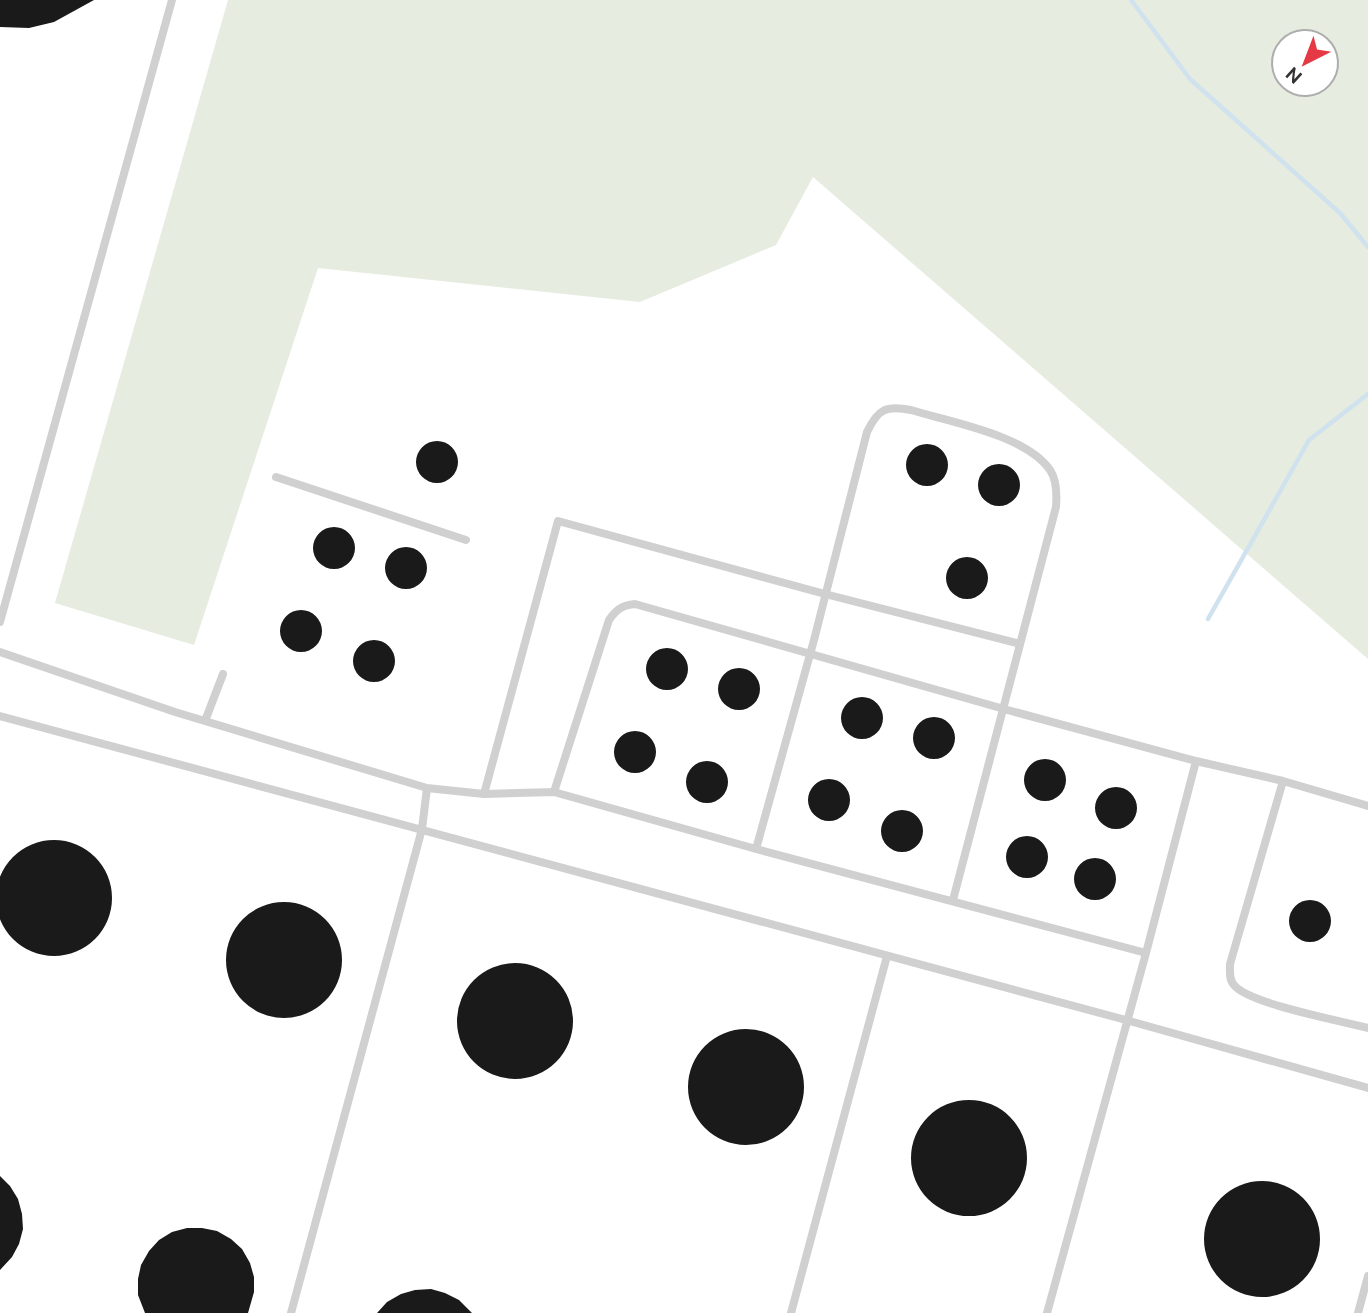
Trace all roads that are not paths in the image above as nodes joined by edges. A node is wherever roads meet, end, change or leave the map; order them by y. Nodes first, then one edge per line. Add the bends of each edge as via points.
1 (172, 0) edge
2 (276, 477) dead end
3 (466, 540) dead end
4 (825, 594) junction
5 (0, 622) edge
6 (1020, 644) junction
7 (0, 652) edge
8 (810, 654) junction
9 (223, 674) dead end
10 (1004, 709) junction
11 (0, 716) edge
12 (205, 721) junction
13 (1196, 761) junction
14 (1283, 781) junction
15 (428, 788) junction
16 (554, 792) junction
17 (484, 793) junction
18 (1368, 806) edge
19 (422, 829) junction
20 (756, 849) junction
21 (953, 900) junction
22 (1146, 953) junction
23 (887, 956) junction
24 (1126, 1020) junction
25 (1368, 1028) edge
26 (1368, 1088) edge
27 (1368, 1276) edge
28 (291, 1313) edge
29 (791, 1313) edge
30 (1047, 1313) edge
31 (1358, 1313) edge

1 - 5 lane
2 - 3 lane
4 - 6 lane
4 - 6 lane via 872,421 894,407 911,410 1014,441 1050,470 1057,490 1056,507
4 - 8 lane
4 - 17 lane via 558,522
6 - 10 lane
7 - 12 lane
8 - 10 lane
8 - 16 lane via 626,605 609,620
8 - 20 lane
9 - 12 lane
10 - 13 lane
10 - 21 lane
11 - 19 lane
12 - 15 lane
13 - 14 lane
13 - 22 lane
14 - 18 lane
14 - 25 lane via 1230,964 1230,978 1243,992 1277,1006
15 - 17 lane
15 - 19 lane
16 - 17 lane
16 - 20 lane
19 - 23 lane
19 - 28 lane
20 - 21 lane
21 - 22 lane
22 - 24 lane
23 - 24 lane
23 - 29 lane
24 - 26 lane
24 - 30 lane
27 - 31 lane

